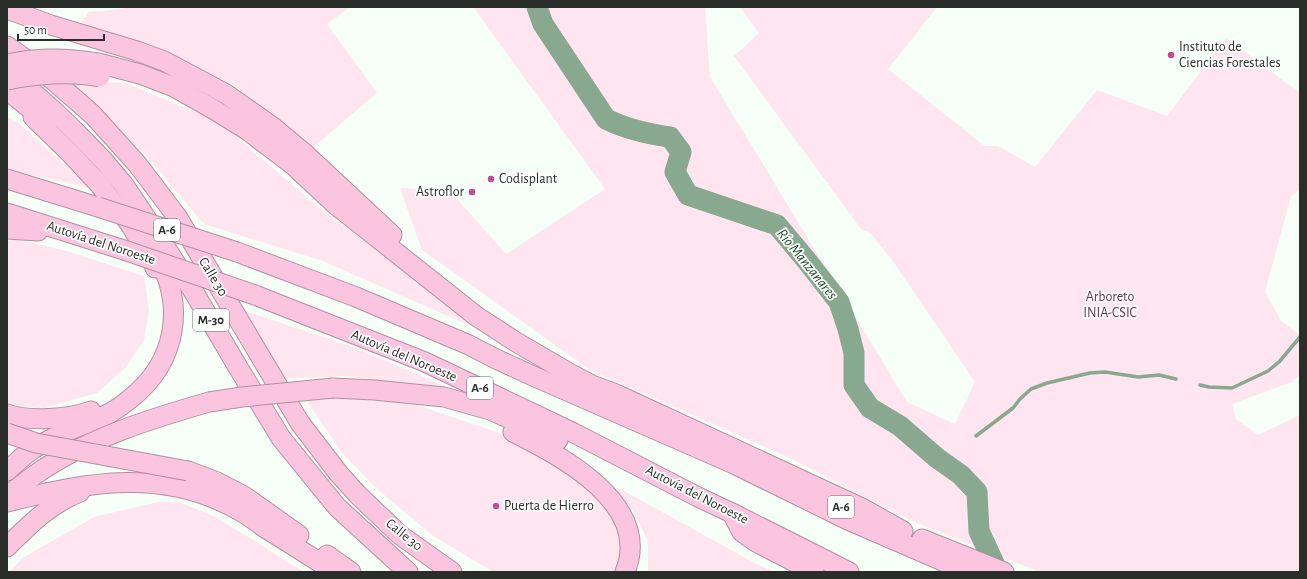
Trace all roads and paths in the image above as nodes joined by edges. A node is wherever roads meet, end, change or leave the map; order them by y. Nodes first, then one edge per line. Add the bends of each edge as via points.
1 (7, 10) edge
2 (7, 46) edge
3 (7, 64) edge
4 (99, 70) junction
5 (7, 75) edge
6 (9, 88) edge
7 (7, 179) edge
8 (7, 213) edge
9 (7, 228) edge
10 (73, 234) junction
11 (409, 394) junction
12 (616, 394) junction
13 (7, 414) edge
14 (7, 433) edge
15 (7, 471) edge
16 (107, 482) junction
17 (7, 496) edge
18 (698, 497) junction
19 (7, 502) edge
20 (732, 513) junction
21 (400, 535) junction
22 (900, 536) junction
23 (7, 547) edge
24 (334, 572) edge
25 (351, 572) edge
26 (408, 572) edge
27 (452, 572) edge
28 (467, 572) edge
29 (626, 572) edge
30 (814, 572) edge
31 (849, 572) edge
32 (968, 572) edge
33 (1004, 572) edge

1 - 12 highway via 164,61 226,94 273,127 304,153 423,263 480,309 532,346
2 - 21 highway, Calle 30 / M-30 via 44,73 93,115 138,165 178,218 300,423 339,474
3 - 4 highway, bridge via 49,58 76,60
4 - 6 highway, bridge via 29,75
4 - 12 highway via 160,94 242,138 336,205 476,316 571,374
5 - 26 highway, Calle 30 / M-30 via 30,90 55,112 124,185 196,294 281,438 337,507
6 - 13 highway via 37,121 70,152 130,224 153,262 162,288 164,325 160,343 140,378 106,405 83,414 61,418 36,419
6 - 15 highway via 75,149 105,181 136,221 161,262 173,309 173,329 168,349 159,367 137,394 111,413 72,429 32,450
7 - 22 highway, A-6, bridge via 237,252 356,297 469,345 778,485 832,503
8 - 10 highway, Autovía del Noroeste / A-6
9 - 10 highway
10 - 18 highway, Autovía del Noroeste / A-6, bridge via 255,294 425,362 574,433
11 - 17 highway, bridge via 333,388 209,402 159,416 109,435 37,473
11 - 18 highway via 444,398 490,410 631,475
11 - 29 highway via 483,419 541,446 600,487 620,511 629,534 630,547
12 - 22 highway via 862,508
14 - 25 highway, bridge via 36,443 188,471 217,482 244,496
16 - 19 highway via 75,486
16 - 23 highway via 52,506
16 - 24 highway via 173,486 218,500 241,511
18 - 20 highway, Autovía del Noroeste / A-6
20 - 30 highway via 742,532
20 - 31 highway, Autovía del Noroeste / A-6
21 - 27 highway, Calle 30 / M-30
21 - 28 highway
22 - 32 highway, A-6
22 - 33 highway, A-6

